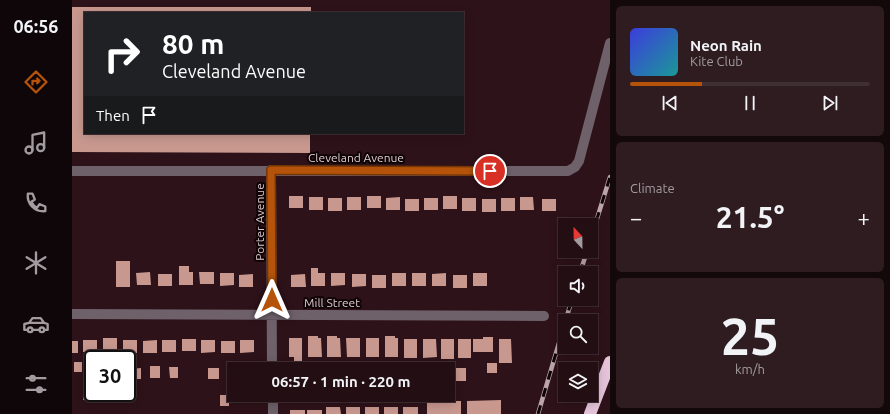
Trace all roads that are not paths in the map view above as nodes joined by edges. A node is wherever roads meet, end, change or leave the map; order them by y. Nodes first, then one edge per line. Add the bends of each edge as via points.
1 (610, 43) edge
2 (271, 170) junction
3 (72, 171) edge
4 (72, 314) edge
5 (272, 315) junction
6 (544, 316) dead end
7 (272, 362) edge
8 (610, 362) edge
9 (273, 402) edge
10 (273, 414) edge
11 (590, 414) edge

1 - 2 street, Cleveland Avenue via 579,161 568,171
2 - 3 street, Cleveland Avenue
2 - 5 street, Porter Avenue
4 - 5 street, Mill Street
5 - 6 street, Mill Street
5 - 7 street, Porter Avenue
8 - 11 highway
9 - 10 street

